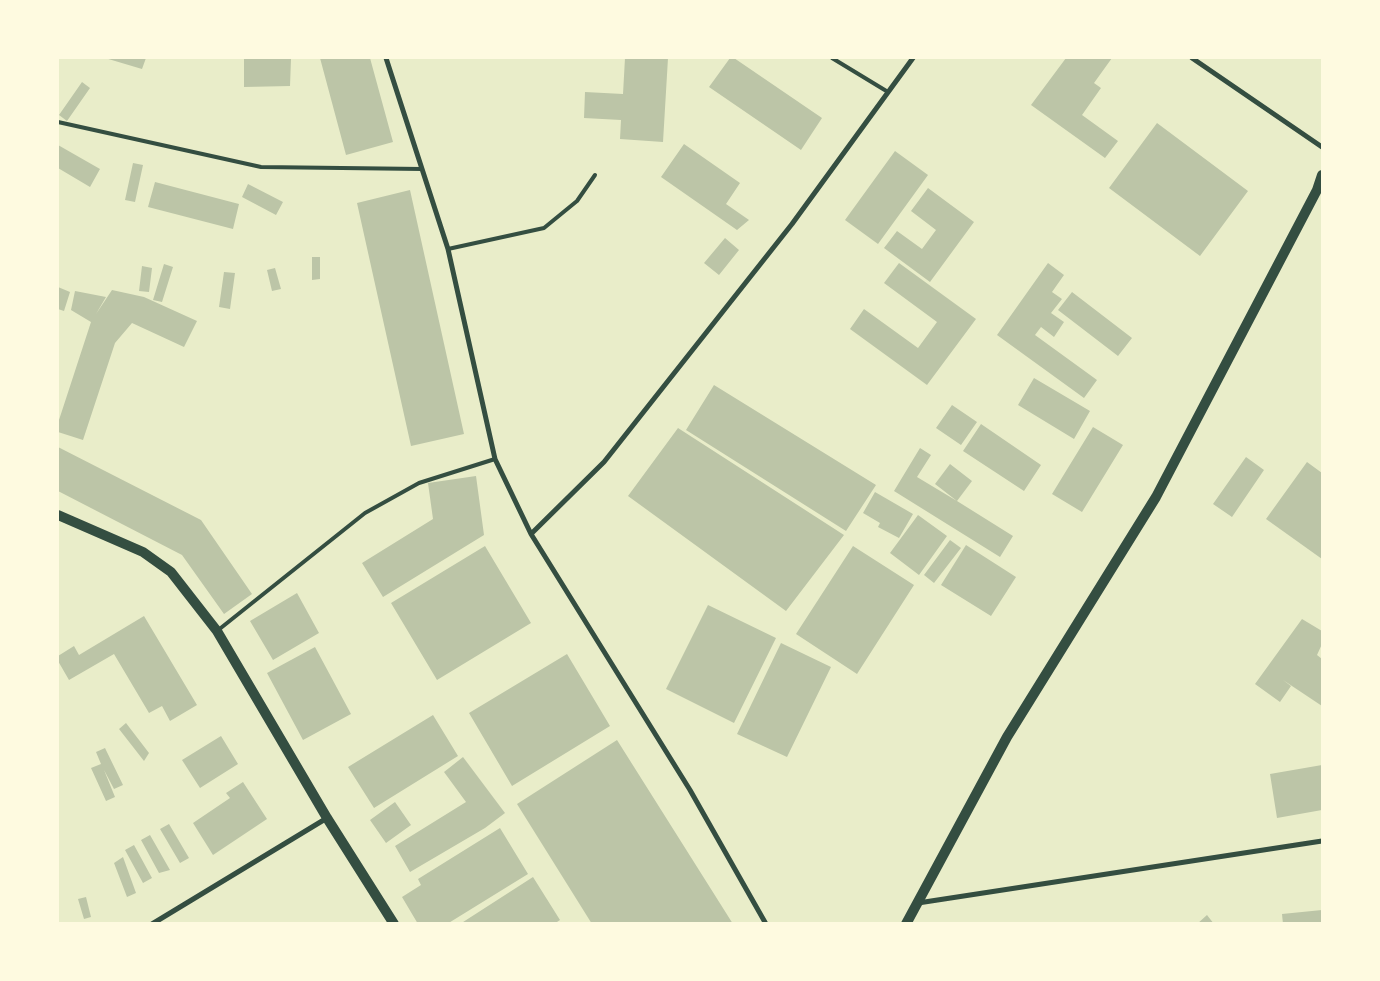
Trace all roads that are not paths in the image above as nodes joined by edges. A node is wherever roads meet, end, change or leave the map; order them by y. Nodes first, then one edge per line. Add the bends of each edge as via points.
1 (386, 58) edge
2 (832, 58) edge
3 (913, 58) edge
4 (1192, 58) edge
5 (888, 92) junction
6 (58, 122) edge
7 (1322, 147) edge
8 (422, 169) junction
9 (595, 174) dead end
10 (1322, 175) edge
11 (1320, 192) edge
12 (448, 249) junction
13 (495, 459) junction
14 (58, 515) edge
15 (531, 534) junction
16 (218, 631) junction
17 (327, 818) junction
18 (1322, 841) edge
19 (916, 903) junction
20 (152, 924) edge
21 (394, 924) edge
22 (766, 924) edge
23 (906, 924) edge

1 - 8 street
2 - 5 lane
3 - 5 street
4 - 7 street
5 - 15 street via 792,224 604,462
6 - 8 lane via 261,167
8 - 12 street
9 - 12 lane via 577,201 544,228
10 - 11 main road
11 - 19 main road via 1156,496 1007,737
12 - 13 street
13 - 15 street
13 - 16 lane via 419,484 365,513
14 - 16 main road via 143,552 158,562 171,572
15 - 22 street via 690,790
16 - 17 main road
17 - 20 street
17 - 21 main road
18 - 19 street
19 - 23 main road

